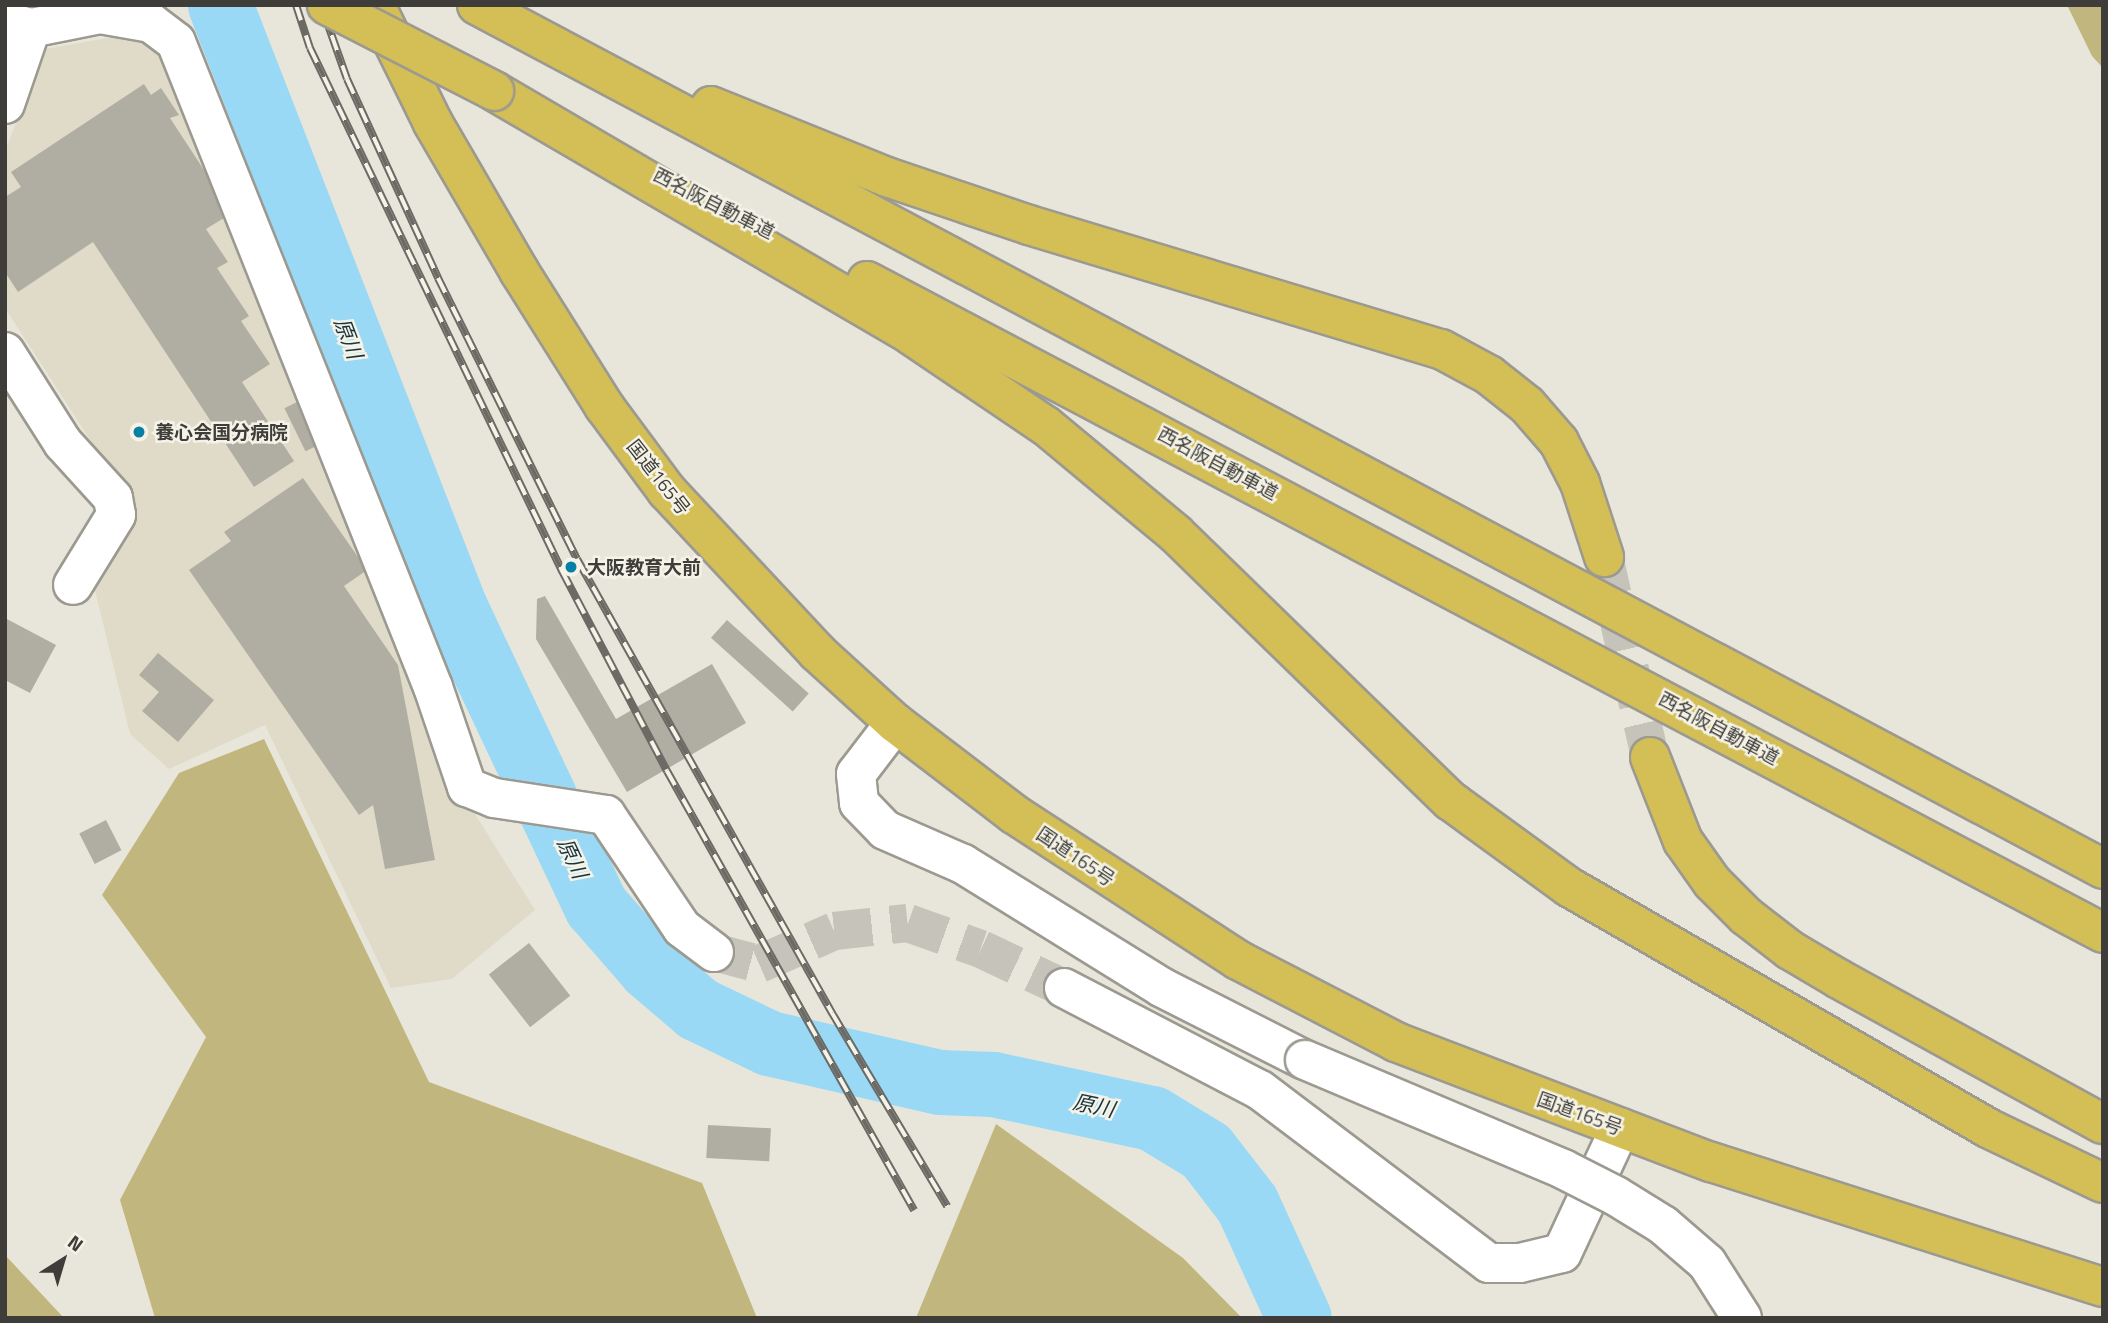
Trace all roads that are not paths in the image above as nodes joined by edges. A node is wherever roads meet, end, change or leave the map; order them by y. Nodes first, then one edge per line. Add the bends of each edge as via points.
1 (327, 5) edge
2 (375, 5) edge
3 (479, 5) edge
4 (18, 24) edge
5 (494, 91) junction
6 (5, 104) edge
7 (5, 352) edge
8 (1604, 556) tunnel mouth
9 (73, 585) dead end
10 (895, 723) junction
11 (1650, 757) tunnel mouth
12 (2103, 869) edge
13 (2103, 933) edge
14 (714, 952) tunnel mouth
15 (1064, 988) tunnel mouth
16 (2103, 1124) edge
17 (1620, 1128) junction
18 (2103, 1182) edge
19 (2103, 1287) edge
20 (1742, 1318) edge

1 - 5 highway, 西名阪自動車道, bridge
2 - 10 highway, 国道165号 via 433,123 604,406 667,491 742,576
3 - 8 highway via 887,177 1029,225 1441,349 1518,397 1559,442 1580,483
3 - 12 highway
4 - 6 street
4 - 14 street via 100,14 151,23 176,42 433,687 467,787 494,797 606,815 682,928
5 - 13 highway, 西名阪自動車道 via 1088,394
5 - 18 highway via 911,335 1046,426 1176,534 1451,801 1569,887 1978,1122
7 - 9 street via 63,443 113,498 116,515
10 - 17 highway, 国道165号 via 1014,814 1250,966 1396,1042
10 - 20 street, bridge via 856,774 859,803 885,830 963,864 1161,987 1305,1060 1563,1169 1616,1196 1664,1225 1707,1263
11 - 16 highway via 1683,841 1712,882 1746,916 1819,967
15 - 17 street via 1261,1090 1489,1263 1520,1263 1562,1253
17 - 19 highway, 国道165号 via 1723,1166

